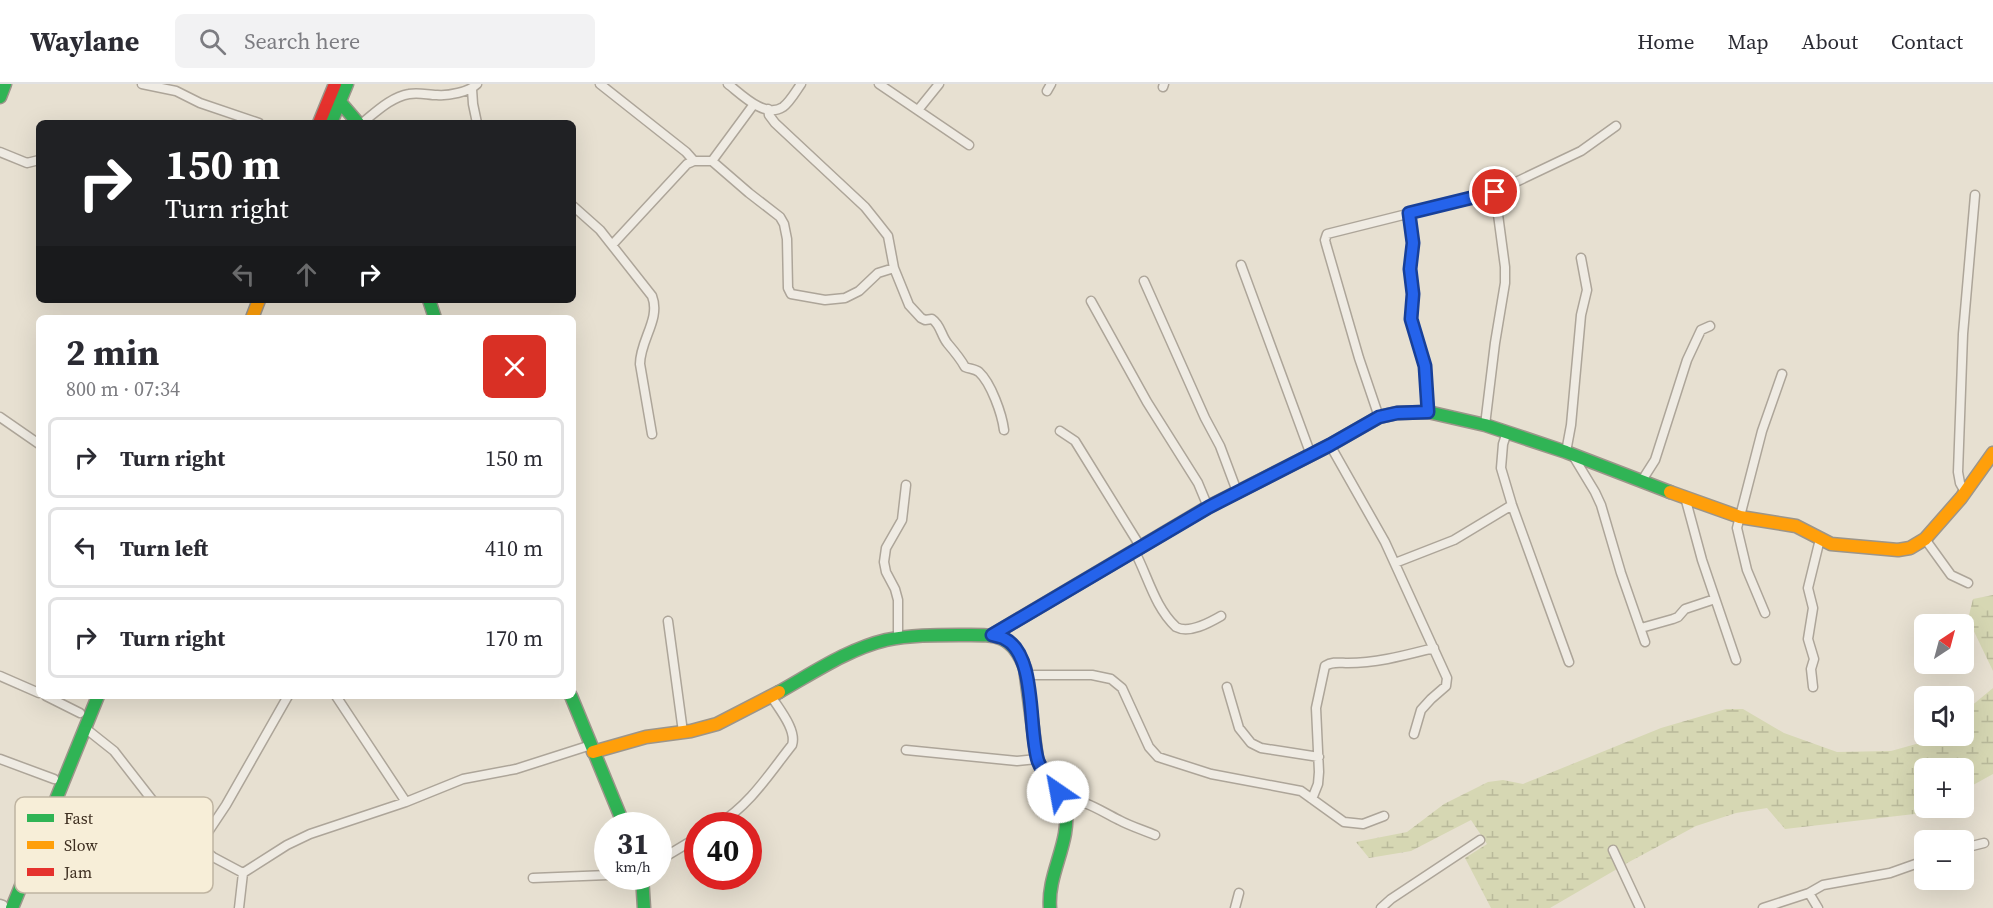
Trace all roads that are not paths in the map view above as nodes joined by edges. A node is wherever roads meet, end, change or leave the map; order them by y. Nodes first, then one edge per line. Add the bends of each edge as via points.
1 (5, 84) edge
2 (142, 84) edge
3 (335, 84) edge
4 (347, 84) edge
5 (600, 84) edge
6 (728, 84) edge
7 (801, 84) edge
8 (879, 84) edge
9 (939, 84) edge
10 (475, 86) edge
11 (0, 97) edge
12 (340, 102) junction
13 (754, 104) junction
14 (768, 109) junction
15 (918, 110) junction
16 (250, 120) edge
17 (320, 120) edge
18 (332, 120) edge
19 (357, 120) edge
20 (364, 120) edge
21 (476, 120) edge
22 (1616, 126) dead end
23 (969, 145) dead end
24 (0, 152) edge
25 (694, 160) junction
26 (36, 161) edge
27 (712, 161) junction
28 (1495, 192) junction
29 (1975, 195) dead end
30 (576, 208) edge
31 (1409, 213) junction
32 (612, 245) junction
33 (1581, 258) dead end
34 (1241, 265) dead end
35 (894, 268) junction
36 (1144, 281) dead end
37 (1091, 301) dead end
38 (1710, 326) dead end
39 (1782, 374) dead end
40 (1428, 412) junction
41 (0, 417) edge
42 (1379, 417) junction
43 (1485, 425) junction
44 (1004, 430) dead end
45 (1060, 431) dead end
46 (1507, 432) junction
47 (652, 434) dead end
48 (36, 442) edge
49 (1330, 445) junction
50 (1569, 453) junction
51 (1311, 455) junction
52 (1991, 462) edge
53 (1641, 482) junction
54 (906, 485) dead end
55 (1965, 492) junction
56 (1238, 494) junction
57 (1685, 497) junction
58 (1512, 505) junction
59 (1209, 507) junction
60 (1740, 517) junction
61 (1820, 539) junction
62 (1925, 539) junction
63 (1137, 548) junction
64 (1395, 563) junction
65 (1968, 583) dead end
66 (1715, 599) junction
67 (1766, 613) dead end
68 (1221, 616) dead end
69 (668, 621) dead end
70 (1641, 628) junction
71 (992, 635) junction
72 (898, 639) junction
73 (1645, 642) dead end
74 (1434, 648) junction
75 (1736, 660) dead end
76 (1569, 662) dead end
77 (1026, 675) junction
78 (0, 676) edge
79 (1227, 687) dead end
80 (1813, 687) dead end
81 (36, 692) edge
82 (771, 696) junction
83 (52, 699) edge
84 (86, 699) edge
85 (97, 699) edge
86 (286, 699) edge
87 (338, 699) edge
88 (572, 699) edge
89 (80, 713) junction
90 (85, 728) junction
91 (683, 732) junction
92 (1414, 734) dead end
93 (592, 749) junction
94 (906, 750) dead end
95 (1319, 757) junction
96 (0, 759) edge
97 (1037, 759) junction
98 (54, 778) junction
99 (47, 797) edge
100 (54, 797) edge
101 (151, 797) edge
102 (1062, 798) junction
103 (1312, 798) junction
104 (406, 802) junction
105 (619, 812) edge
106 (736, 812) edge
107 (1384, 816) dead end
108 (213, 824) edge
109 (1155, 835) dead end
110 (1480, 840) dead end
111 (1984, 843) dead end
112 (1974, 846) edge
113 (1613, 850) dead end
114 (213, 857) edge
115 (1914, 865) edge
116 (243, 873) junction
117 (594, 876) edge
118 (15, 878) edge
119 (533, 878) dead end
120 (15, 882) edge
121 (643, 890) edge
122 (1239, 893) dead end
123 (1809, 893) junction
124 (4, 906) edge
125 (239, 908) edge
126 (644, 908) edge
127 (1050, 908) edge
128 (1236, 908) edge
129 (1381, 908) edge
130 (1640, 908) edge
131 (1764, 908) edge
132 (1818, 908) edge

1 - 11 main road
2 - 16 street via 176,91
3 - 17 main road
4 - 12 main road
5 - 25 street
6 - 13 street
7 - 14 street via 783,107
8 - 15 street
9 - 15 street
10 - 20 street via 439,96 421,93 398,97
10 - 21 street
12 - 18 main road
12 - 19 main road
13 - 14 street
13 - 27 street
14 - 35 street via 775,123 877,222 888,237
15 - 23 street
22 - 28 street via 1581,151
24 - 26 street via 27,163
25 - 27 street
25 - 32 street
27 - 35 street via 780,217 788,239 791,294 825,300 845,298 878,273
28 - 31 street
28 - 43 street via 1505,283
29 - 55 street via 1963,334 1958,461
30 - 32 street
31 - 40 street via 1413,243 1411,319 1425,366
31 - 42 street via 1330,232 1325,240
32 - 47 street via 655,303 640,353
33 - 50 street via 1587,290 1581,315
34 - 51 street
35 - 44 street via 914,312 925,320 934,320 965,367 981,375 1002,415
36 - 56 street
37 - 59 street
38 - 53 street via 1701,330 1687,360 1655,460
39 - 60 street via 1762,431
40 - 42 main road
40 - 43 main road
41 - 48 street
42 - 49 main road
43 - 46 main road
45 - 63 street via 1075,441
46 - 50 main road
46 - 58 street via 1501,468
49 - 51 main road
49 - 64 street
50 - 53 main road
50 - 70 street via 1601,505
51 - 56 main road
52 - 55 main road
53 - 57 main road
54 - 72 street via 902,520 886,548 884,562 898,600
55 - 62 main road
56 - 59 main road
57 - 60 main road
57 - 66 street
58 - 64 street via 1454,540
58 - 76 street
59 - 63 main road
60 - 61 main road via 1796,526
60 - 67 street via 1738,534 1747,570
61 - 62 main road via 1847,546 1898,550
61 - 80 street via 1808,588 1813,608 1808,639 1814,656
62 - 65 street via 1951,576
63 - 68 street via 1150,590 1176,627 1192,628
63 - 71 main road
64 - 74 street
66 - 70 street via 1685,609 1673,619
66 - 75 street
69 - 91 street
70 - 73 street
71 - 72 main road
71 - 77 main road via 1013,645
72 - 82 main road via 852,654
74 - 92 street via 1447,678 1446,686 1421,710
74 - 95 street via 1393,659 1325,666 1316,708
77 - 97 main road
77 - 103 street via 1092,675 1112,679 1122,688 1149,747 1158,756 1211,774 1294,789
78 - 81 street
79 - 95 street via 1239,728 1251,743
82 - 91 main road via 720,723
82 - 106 street via 794,740 758,792
83 - 89 street
84 - 89 main road
85 - 90 main road
86 - 108 street
87 - 104 street
88 - 93 main road
89 - 98 main road
90 - 100 main road
90 - 101 street via 114,751
91 - 93 main road
93 - 104 street via 463,779
93 - 105 main road
94 - 97 street via 1006,760
95 - 103 street via 1318,784
96 - 98 street
97 - 102 main road
98 - 99 main road
102 - 109 street via 1089,804
102 - 127 main road via 1066,830 1053,874
103 - 107 street via 1344,822 1363,824
104 - 116 street via 310,834
110 - 129 street
111 - 112 street
113 - 130 street
114 - 116 street
115 - 123 street via 1823,885
116 - 125 street
117 - 119 street
118 - 124 main road
120 - 124 main road
121 - 126 main road
122 - 128 street
123 - 131 street
123 - 132 street

